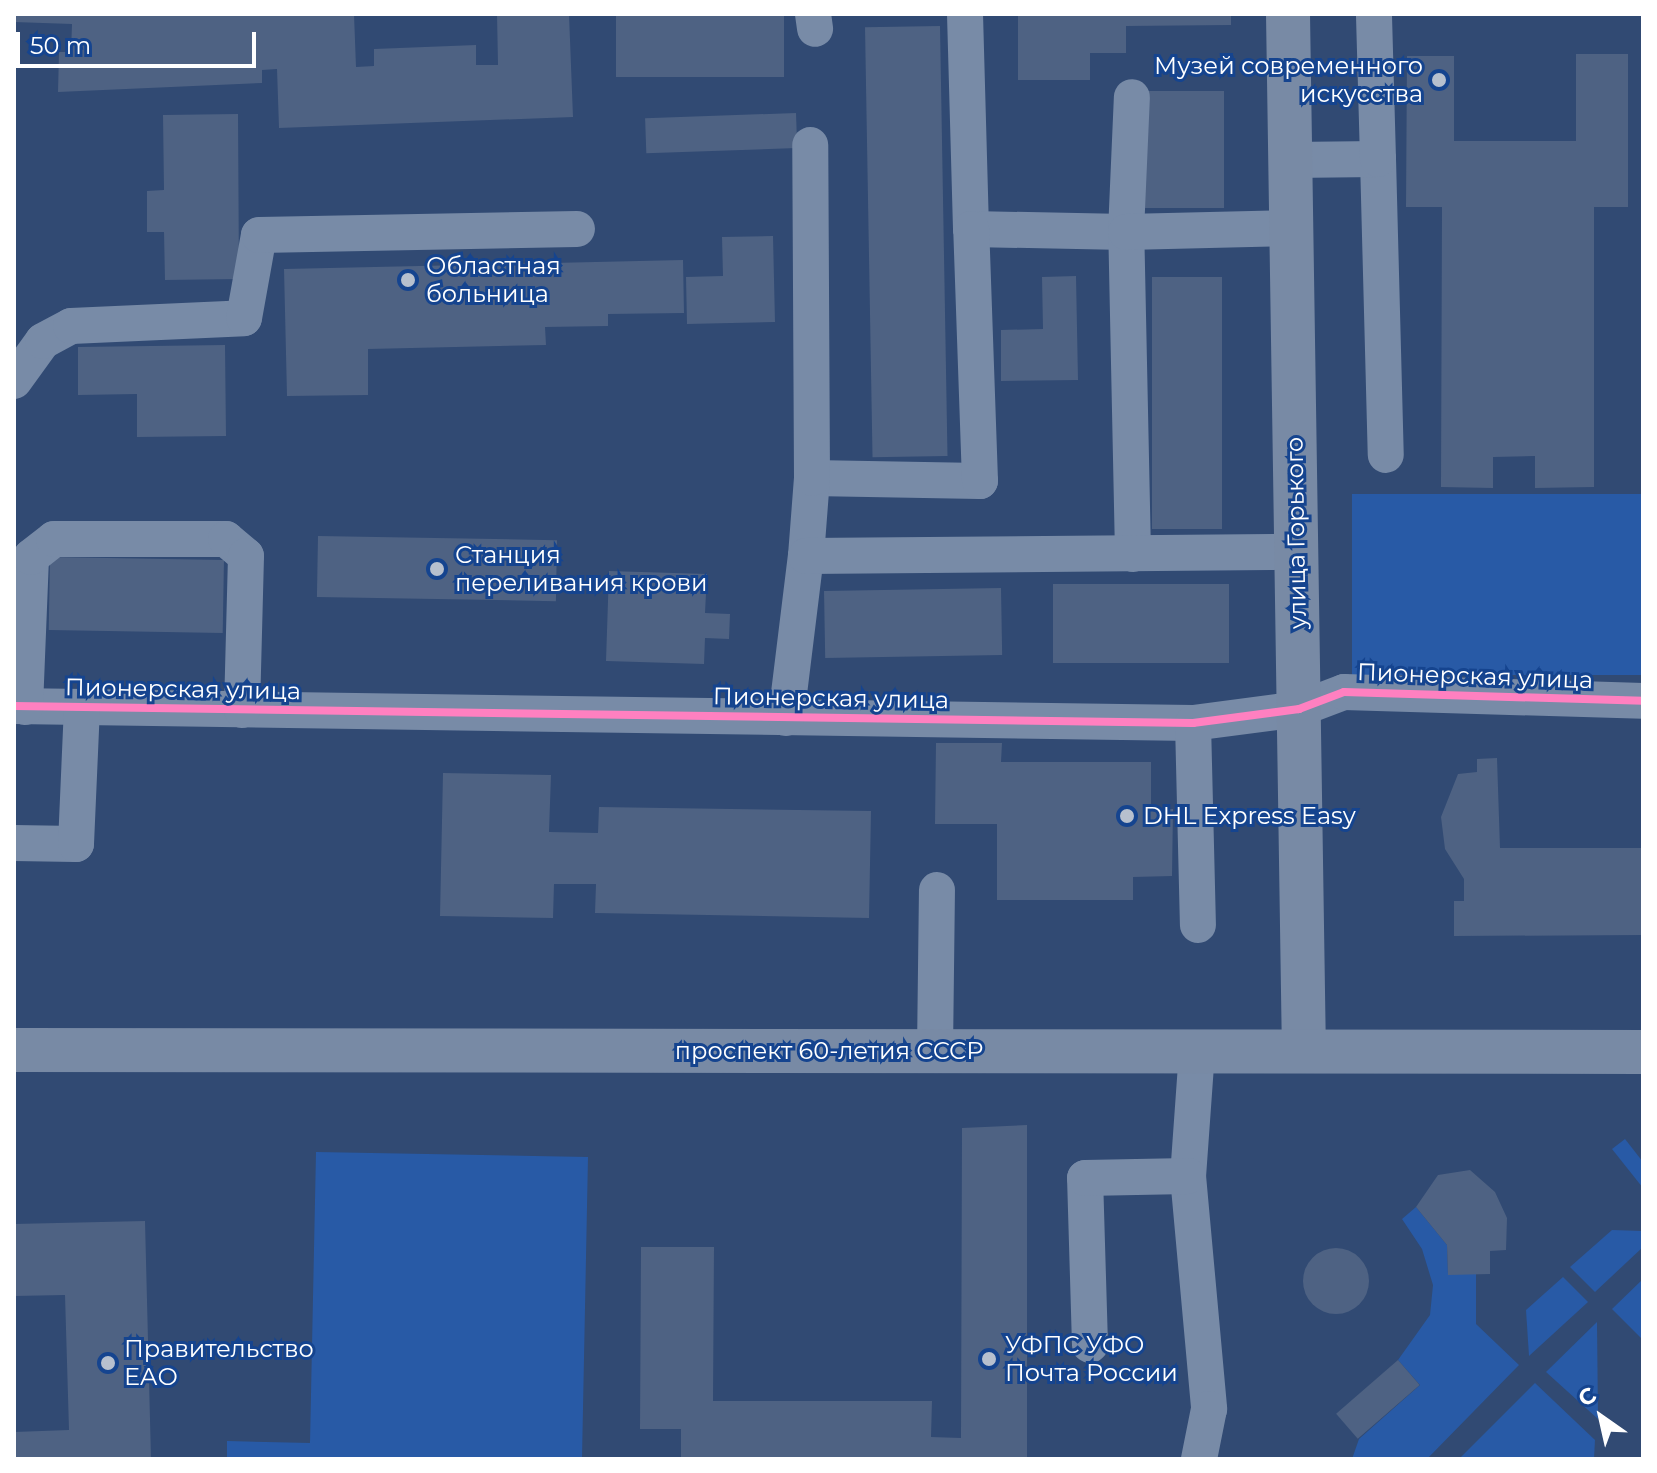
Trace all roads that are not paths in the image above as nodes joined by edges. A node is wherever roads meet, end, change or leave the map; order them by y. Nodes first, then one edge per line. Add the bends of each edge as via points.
1 (965, 14) edge
2 (1288, 14) edge
3 (1374, 14) edge
4 (1132, 97) dead end
5 (810, 145) dead end
6 (1378, 159) junction
7 (1290, 160) junction
8 (1291, 228) junction
9 (577, 229) dead end
10 (971, 229) junction
11 (1126, 232) junction
12 (14, 381) edge
13 (1386, 455) dead end
14 (812, 478) junction
15 (1296, 552) junction
16 (1133, 554) junction
17 (806, 556) junction
18 (1643, 701) edge
19 (19, 706) edge
20 (82, 707) junction
21 (1299, 709) junction
22 (242, 710) junction
23 (786, 718) junction
24 (1193, 723) junction
25 (14, 843) edge
26 (937, 890) dead end
27 (1198, 925) dead end
28 (14, 1050) edge
29 (935, 1051) junction
30 (1197, 1051) junction
31 (1304, 1051) junction
32 (1643, 1052) edge
33 (1188, 1176) junction
34 (1090, 1345) dead end
35 (1199, 1459) edge

1 - 10 street
2 - 7 main road, улица Горького
3 - 6 street
4 - 11 street
5 - 14 street
6 - 7 street
6 - 13 street
7 - 8 main road, улица Горького
8 - 11 street
8 - 15 main road, улица Горького
9 - 12 street via 259,235 244,318 71,326 43,341
10 - 11 street
10 - 14 street via 980,481
11 - 16 street
14 - 17 street
15 - 16 street
15 - 21 main road, улица Горького
16 - 17 street
17 - 23 street
18 - 21 street, Пионерская улица via 1344,692
19 - 20 street, Пионерская улица
19 - 22 street via 31,557 54,539 226,539 246,556
20 - 22 street, Пионерская улица
20 - 25 street via 76,844
21 - 24 street, Пионерская улица
21 - 31 main road, улица Горького
22 - 23 street, Пионерская улица
23 - 24 street, Пионерская улица
24 - 27 street
26 - 29 street
28 - 29 main road, проспект 60-летия СССР
29 - 30 main road, проспект 60-летия СССР
30 - 31 main road, проспект 60-летия СССР
30 - 33 street
31 - 32 main road, проспект 60-летия СССР
33 - 34 street via 1085,1178
33 - 35 street via 1209,1409

